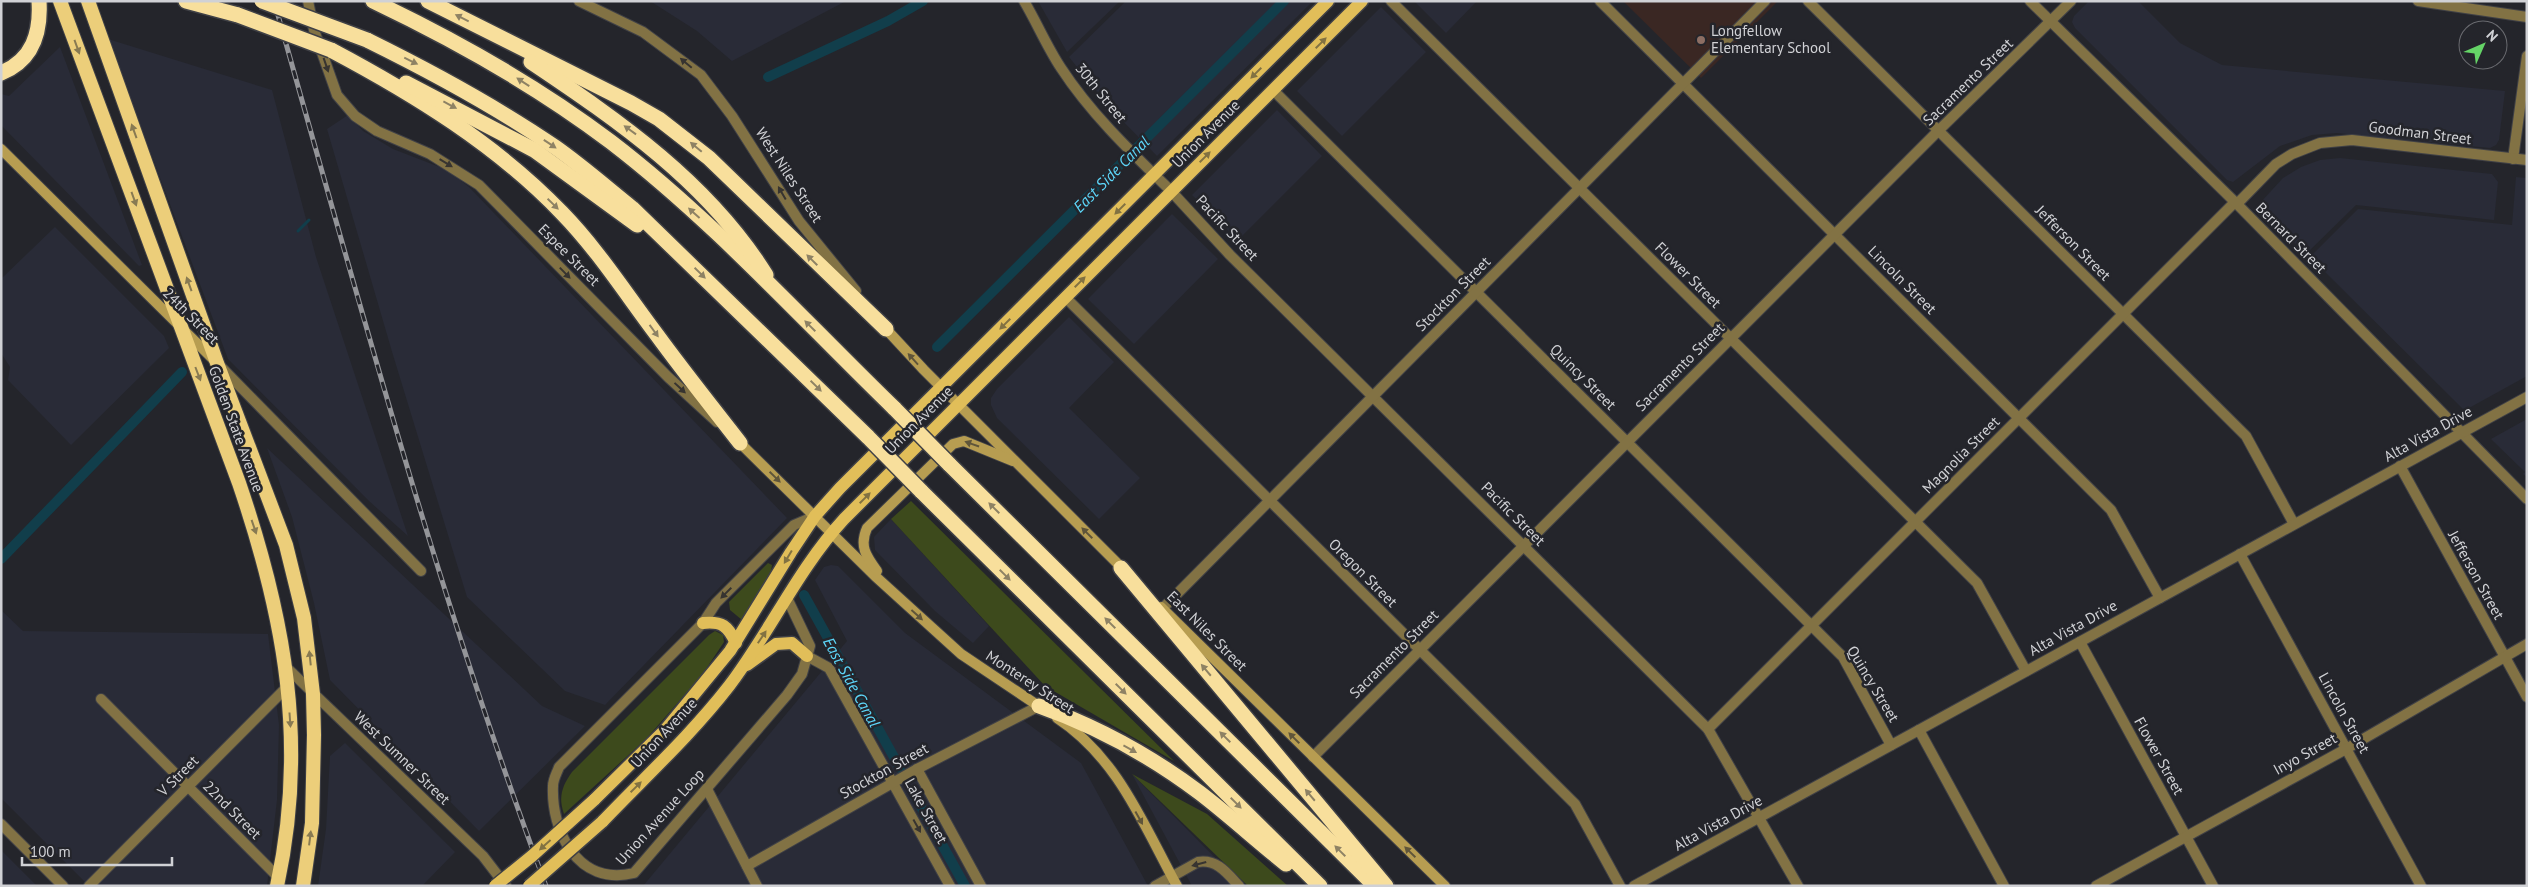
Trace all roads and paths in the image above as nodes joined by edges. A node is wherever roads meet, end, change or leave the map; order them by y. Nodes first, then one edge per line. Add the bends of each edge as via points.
1 (39, 1) edge
2 (60, 1) edge
3 (88, 1) edge
4 (186, 1) edge
5 (262, 1) edge
6 (308, 1) edge
7 (373, 1) edge
8 (428, 1) edge
9 (579, 1) edge
10 (1024, 1) edge
11 (1328, 1) edge
12 (1362, 1) edge
13 (1390, 1) edge
14 (1600, 1) edge
15 (1765, 1) edge
16 (1808, 1) edge
17 (2030, 1) edge
18 (2071, 1) edge
19 (2418, 1) edge
20 (2527, 17) edge
21 (2051, 22) junction
22 (483, 29) junction
23 (2527, 56) edge
24 (374, 70) junction
25 (1, 73) edge
26 (1683, 84) junction
27 (1273, 90) junction
28 (1938, 131) junction
29 (2310, 146) joint
30 (1, 149) edge
31 (2513, 159) junction
32 (2527, 160) edge
33 (1154, 175) junction
34 (1580, 188) junction
35 (1170, 191) junction
36 (2236, 203) junction
37 (1834, 235) junction
38 (685, 259) junction
39 (1476, 292) junction
40 (779, 295) junction
41 (1065, 297) junction
42 (2123, 314) junction
43 (182, 328) junction
44 (886, 329) junction
45 (1731, 338) junction
46 (217, 363) junction
47 (950, 395) junction
48 (1373, 396) junction
49 (2527, 396) edge
50 (2019, 418) junction
51 (2461, 432) junction
52 (1627, 442) junction
53 (740, 443) junction
54 (1017, 462) junction
55 (2400, 466) junction
56 (2527, 499) edge
57 (1270, 501) junction
58 (815, 516) junction
59 (1915, 522) junction
60 (2294, 524) junction
61 (831, 533) junction
62 (1523, 546) junction
63 (2240, 554) junction
64 (1121, 568) junction
65 (421, 571) dead end
66 (893, 592) junction
67 (787, 598) junction
68 (2160, 598) junction
69 (1163, 608) junction
70 (703, 623) junction
71 (1812, 625) junction
72 (736, 642) junction
73 (2080, 642) junction
74 (2527, 644) edge
75 (1420, 650) junction
76 (807, 656) junction
77 (2504, 656) junction
78 (284, 665) junction
79 (739, 671) junction
80 (2026, 671) junction
81 (288, 686) junction
82 (314, 694) junction
83 (2527, 698) edge
84 (101, 699) dead end
85 (1039, 706) junction
86 (1708, 729) junction
87 (1919, 730) junction
88 (1891, 745) junction
89 (2346, 749) junction
90 (1313, 757) junction
91 (917, 769) junction
92 (893, 783) junction
93 (188, 787) junction
94 (706, 789) junction
95 (1759, 817) junction
96 (1, 824) edge
97 (560, 831) junction
98 (2186, 836) junction
99 (747, 866) junction
100 (500, 881) edge
101 (1174, 881) edge
102 (278, 882) edge
103 (304, 885) edge
104 (63, 886) edge
105 (89, 886) edge
106 (529, 886) edge
107 (757, 886) edge
108 (950, 886) edge
109 (981, 886) edge
110 (1155, 886) edge
111 (1239, 886) edge
112 (1313, 886) edge
113 (1320, 886) edge
114 (1375, 886) edge
115 (1386, 886) edge
116 (1445, 886) edge
117 (1620, 886) edge
118 (1634, 886) edge
119 (1798, 886) edge
120 (2004, 886) edge
121 (2096, 886) edge
122 (2213, 886) edge
123 (2421, 886) edge

1 - 25 highway via 40,19 33,45 18,64
2 -> 43 highway, Golden State Avenue
46 -> 3 highway, Golden State Avenue
4 - 24 highway, bridge via 238,15
5 -> 38 highway, bridge via 367,40 472,95 556,148 632,208
6 -> 53 street, Espee Street via 314,30 338,95 355,116 377,131 430,154 479,185 668,377
40 -> 7 highway via 653,176 573,115 446,36
22 -> 8 highway
44 -> 9 street, West Niles Street via 799,221 732,116 701,76 643,32
10 - 33 street, 30th Street via 1061,68 1122,143
11 -> 33 main road, Union Avenue
27 -> 12 main road, Union Avenue
13 - 34 street, Flower Street
14 - 26 street, Lincoln Street
15 - 26 street, Stockton Street
16 - 28 street, Jefferson Street
17 - 21 street, Bernard Street
18 - 21 street, Sacramento Street
19 - 20 street
21 - 28 street, Sacramento Street
21 - 36 street, Bernard Street
40 -> 22 highway via 751,250 676,170 639,137
44 -> 22 highway via 728,176 684,138 632,103
23 - 31 street
24 -> 38 highway via 534,150
24 -> 53 highway via 492,151 530,181 563,214 601,258
26 - 34 street, Stockton Street
26 - 37 street, Lincoln Street
35 -> 27 main road, Union Avenue
27 - 39 street, Quincy Street
28 - 37 street, Sacramento Street
28 - 42 street, Jefferson Street
29 - 31 street, Goodman Street via 2352,140
29 - 36 street, Magnolia Street via 2276,164
30 - 43 main road, 24th Street
31 - 32 street, Goodman Street
33 - 35 street, 30th Street
33 -> 47 main road, Union Avenue
34 - 39 street, Stockton Street
34 - 45 street, Flower Street
41 -> 35 main road, Union Avenue
35 - 48 street, Pacific Street
36 - 42 street, Magnolia Street
36 - 51 street, Bernard Street
37 - 45 street, Sacramento Street
37 - 50 street, Lincoln Street
38 -> 113 highway, bridge
39 - 48 street, Stockton Street
39 - 52 street, Quincy Street
114 -> 40 highway, bridge
41 - 47 main road, Union Avenue
41 - 57 street, Oregon Street
42 - 50 street, Magnolia Street
42 - 60 street, Jefferson Street via 2246,436
43 - 46 main road, 24th Street
43 -> 78 highway, Golden State Avenue via 260,546 277,613
47 -> 44 main road, West Niles Street
45 - 52 street, Sacramento Street
45 - 59 street, Flower Street
46 - 65 street, 24th Street
82 -> 46 highway, Golden State Avenue via 304,618 286,545
47 - 54 main road, East Niles Street
47 - 58 main road, Union Avenue via 840,488
61 -> 47 main road, Union Avenue
48 - 57 street, Stockton Street
48 - 62 street, Pacific Street
49 - 51 street, Alta Vista Drive
50 - 59 street, Magnolia Street
50 - 68 street, Lincoln Street via 2112,510
51 - 55 street, Alta Vista Drive
51 - 56 street, Bernard Street
52 - 62 street, Sacramento Street
52 - 71 street, Quincy Street
53 -> 58 main road, Espee Street
64 -> 54 main road, East Niles Street
54 -> 66 main road via 964,441 953,444 867,528 862,538 863,549
55 - 60 street, Alta Vista Drive
55 - 77 street, Jefferson Street
57 - 69 street, Stockton Street
57 - 75 street, Oregon Street
58 - 61 main road, Espee Street
58 -> 70 street, Union Avenue via 794,525 716,603
58 -> 72 main road, Union Avenue
59 - 71 street, Magnolia Street
59 - 80 street, Flower Street via 1977,583
60 - 63 street, Alta Vista Drive
61 - 66 main road, Monterey Street
61 - 67 main road, Union Avenue
62 - 75 street, Sacramento Street
62 - 86 street, Pacific Street
63 - 68 street, Alta Vista Drive
63 - 89 street, Lincoln Street
64 - 69 main road, East Niles Street
115 -> 64 highway
66 -> 85 main road, Monterey Street via 961,654
67 - 76 street, Union Avenue Loop via 810,646
79 -> 67 main road, Union Avenue
68 - 73 street, Alta Vista Drive
90 -> 69 main road, East Niles Street
70 - 72 main road via 723,624 730,629
70 - 97 street, Union Avenue Loop via 559,767 553,784 555,817
71 - 86 street, Magnolia Street
71 - 88 street, Quincy Street via 1843,656
72 - 97 main road, Union Avenue, bridge via 665,730
73 - 80 street, Alta Vista Drive
73 - 98 street, Flower Street
74 - 77 street, Inyo Street
75 - 90 street, Sacramento Street
75 - 117 street, Oregon Street via 1575,804
76 - 79 main road via 792,642 776,644
76 - 92 street, Lake Street via 830,668
76 - 94 street, Union Avenue Loop via 802,674 787,695
77 - 83 street, Jefferson Street
77 - 89 street, Inyo Street
78 - 81 highway, Golden State Avenue
78 - 82 street, West Sumner Street
106 -> 79 main road, Union Avenue, bridge via 602,822 668,756
80 - 87 street, Alta Vista Drive
81 - 93 street, V Street
81 -> 102 highway, Golden State Avenue via 292,782
82 - 100 street, West Sumner Street
103 -> 82 highway, Golden State Avenue via 312,823
84 - 93 street, 22nd Street
85 - 91 street, Stockton Street
85 -> 101 main road, Monterey Street via 1070,727 1101,755
85 -> 112 highway via 1077,720 1162,766
86 - 95 street, Pacific Street
87 - 88 street, Alta Vista Drive
87 - 120 street, Quincy Street
88 - 95 street, Alta Vista Drive
89 - 98 street, Inyo Street
89 - 123 street, Lincoln Street
116 -> 90 main road, East Niles Street
91 - 92 street, Stockton Street
91 - 109 street, Lake Street
92 - 99 street, Stockton Street
92 -> 108 street, Lake Street
93 - 102 street, 22nd Street
93 - 105 street, V Street
94 - 97 street, Union Avenue Loop via 634,873 621,882 590,880 575,869
94 - 99 street
95 - 118 street, Alta Vista Drive
95 - 119 street, Pacific Street
96 - 104 street
97 -> 100 main road, Union Avenue, bridge
98 - 121 street, Inyo Street
98 - 122 street, Flower Street
99 - 107 street
101 - 110 street
111 -> 101 street via 1220,866 1206,861 1198,862

